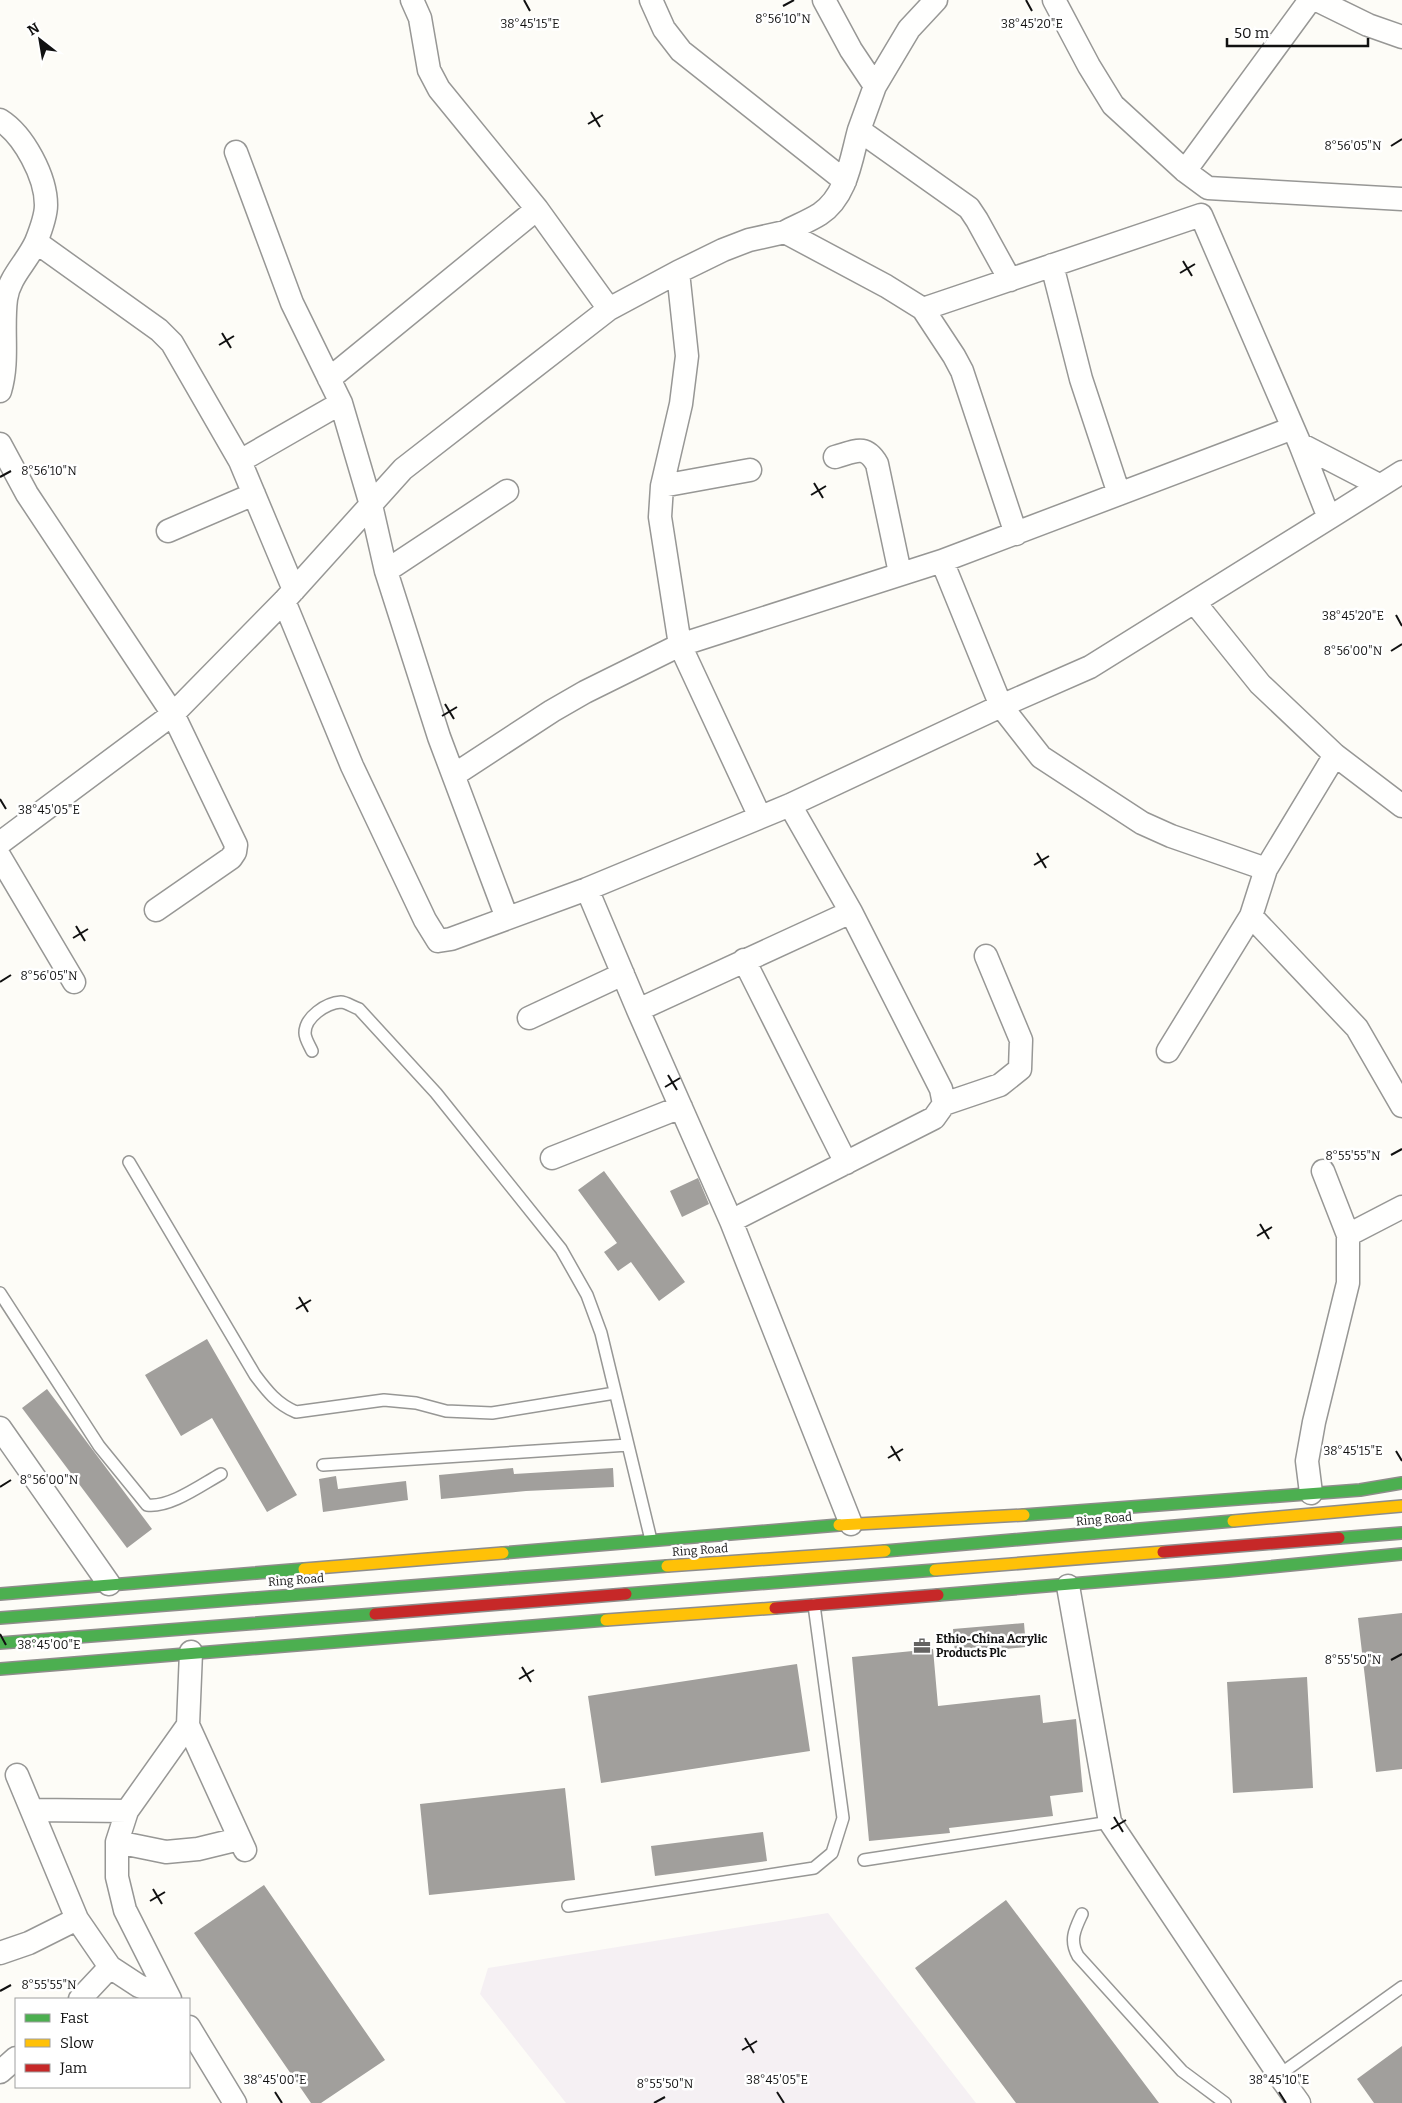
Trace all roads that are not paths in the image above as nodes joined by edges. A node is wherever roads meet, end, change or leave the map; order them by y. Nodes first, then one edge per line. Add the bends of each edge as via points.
1 (412, 0) edge
2 (651, 0) edge
3 (824, 0) edge
4 (936, 0) edge
5 (1054, 0) edge
6 (1310, 0) edge
7 (1317, 0) edge
8 (1402, 37) edge
9 (875, 86) junction
10 (0, 120) edge
11 (859, 130) junction
12 (236, 152) dead end
13 (1185, 171) junction
14 (846, 181) junction
15 (1208, 188) junction
16 (1402, 199) edge
17 (537, 209) junction
18 (1201, 215) junction
19 (785, 232) junction
20 (36, 242) junction
21 (1052, 265) junction
22 (678, 272) junction
23 (1010, 280) junction
24 (923, 309) junction
25 (609, 310) junction
26 (329, 379) junction
27 (0, 391) edge
28 (340, 403) junction
29 (1297, 436) junction
30 (0, 444) edge
31 (835, 457) dead end
32 (240, 462) junction
33 (750, 470) dead end
34 (1402, 472) edge
35 (1379, 485) junction
36 (662, 486) junction
37 (507, 491) dead end
38 (254, 494) junction
39 (1119, 494) junction
40 (371, 505) junction
41 (1329, 518) junction
42 (168, 531) dead end
43 (1016, 534) junction
44 (942, 561) junction
45 (386, 571) junction
46 (900, 573) junction
47 (289, 596) junction
48 (1194, 603) junction
49 (680, 645) junction
50 (1001, 706) junction
51 (172, 714) junction
52 (1335, 755) junction
53 (454, 774) junction
54 (790, 805) junction
55 (1402, 806) edge
56 (760, 817) junction
57 (0, 843) edge
58 (0, 857) edge
59 (1266, 869) junction
60 (587, 889) junction
61 (156, 910) dead end
62 (850, 912) junction
63 (1251, 916) junction
64 (507, 918) junction
65 (986, 956) dead end
66 (744, 960) junction
67 (623, 974) junction
68 (74, 982) dead end
69 (638, 1010) junction
70 (529, 1018) dead end
71 (312, 1051) dead end
72 (1168, 1051) dead end
73 (944, 1104) junction
74 (1402, 1106) edge
75 (681, 1107) junction
76 (552, 1158) dead end
77 (129, 1162) dead end
78 (846, 1163) junction
79 (1323, 1171) dead end
80 (1402, 1207) edge
81 (731, 1220) junction
82 (1348, 1235) junction
83 (0, 1293) edge
84 (615, 1393) junction
85 (0, 1428) edge
86 (628, 1445) junction
87 (323, 1465) dead end
88 (221, 1474) dead end
89 (1402, 1483) edge
90 (1311, 1493) junction
91 (1402, 1506) edge
92 (851, 1524) junction
93 (1402, 1533) edge
94 (651, 1540) junction
95 (1402, 1554) edge
96 (109, 1584) junction
97 (1068, 1586) junction
98 (0, 1594) edge
99 (814, 1605) junction
100 (0, 1618) edge
101 (0, 1644) edge
102 (191, 1652) junction
103 (0, 1669) edge
104 (188, 1725) junction
105 (17, 1775) dead end
106 (33, 1810) junction
107 (127, 1811) junction
108 (1110, 1822) junction
109 (117, 1842) junction
110 (864, 1860) dead end
111 (568, 1906) dead end
112 (1082, 1914) dead end
113 (77, 1919) junction
114 (0, 1953) edge
115 (110, 1967) junction
116 (1402, 1987) edge
117 (81, 1998) edge
118 (168, 1998) edge
119 (169, 1998) edge
120 (190, 2029) edge
121 (15, 2059) edge
122 (0, 2072) edge
123 (1278, 2075) junction
124 (235, 2103) edge
125 (1225, 2103) edge
126 (1299, 2103) edge

1 - 17 street via 420,18 429,70 439,89
2 - 14 street via 664,28 681,51
3 - 9 street
4 - 9 street via 909,29
5 - 13 street via 1113,105
6 - 13 street
7 - 8 street via 1368,25
9 - 11 street
10 - 20 street via 25,145 44,185 46,207
11 - 14 street
11 - 23 street via 969,208
12 - 26 street via 292,303
13 - 15 street
14 - 19 street via 821,213
15 - 16 street
15 - 18 street
17 - 25 street
17 - 26 street
18 - 21 street
18 - 29 street
19 - 22 street via 749,240
19 - 24 street
20 - 27 street via 11,282 6,299 4,373
20 - 32 street via 159,330 172,343
21 - 23 street
21 - 39 street via 1081,379
22 - 25 street
22 - 36 street via 687,356 681,404
23 - 24 street
24 - 43 street via 962,371
25 - 40 street via 403,469
26 - 28 street
28 - 32 street
28 - 40 street
29 - 35 street
29 - 39 street
29 - 41 street
30 - 51 street via 27,494
31 - 46 street via 863,450 871,454 877,464
32 - 38 street
33 - 36 street
34 - 35 street
35 - 41 street
36 - 49 street via 660,517
37 - 45 street
38 - 42 street
38 - 47 street
39 - 43 street
40 - 45 street
40 - 47 street
41 - 48 street
43 - 44 street
44 - 46 street
44 - 50 street
45 - 53 street
46 - 49 street
47 - 51 street
47 - 64 street via 352,766 436,939 451,939
48 - 50 street via 1090,667
48 - 52 street via 1260,684
49 - 53 street via 568,702
49 - 56 street
50 - 54 street
50 - 59 street via 1041,757 1142,823
51 - 57 street
51 - 61 street via 233,836 235,852
52 - 55 street
52 - 59 street
53 - 64 street
54 - 56 street
54 - 62 street
56 - 60 street
58 - 68 street
59 - 63 street
60 - 64 street
60 - 67 street
62 - 66 street
62 - 73 street via 941,1089
63 - 72 street
63 - 74 street via 1357,1028
65 - 73 street via 1021,1040 1020,1069 1000,1085
66 - 69 street
66 - 78 street
67 - 69 street
67 - 70 street
69 - 75 street
71 - 84 lane via 305,1034 308,1021 330,1004 343,1002 359,1009 436,1093 561,1249 587,1295 601,1333
73 - 78 street via 934,1118
75 - 76 street
75 - 81 street
77 - 84 lane via 254,1376 284,1407 296,1412 384,1400 416,1402 446,1411 492,1413
78 - 81 street
79 - 82 street
80 - 82 street
81 - 92 street
82 - 90 street via 1348,1283 1323,1380 1307,1461
83 - 88 lane via 99,1446 148,1505 158,1507 171,1502
84 - 86 lane
85 - 96 street
86 - 87 lane
86 - 94 lane
89 - 90 main road
90 - 92 main road via 967,1519
91 - 100 main road, Ring Road via 937,1547
92 - 94 main road
93 - 101 main road
94 - 96 main road
95 - 97 main road
96 - 98 main road
97 - 99 main road
97 - 108 street
99 - 102 main road
99 - 111 lane via 843,1818 832,1853 814,1868
102 - 103 main road
102 - 104 street
104 - 107 street
104 - 109 street via 242,1844 166,1852
105 - 106 street
106 - 107 street
106 - 113 street
107 - 109 street
108 - 110 lane
108 - 123 street
109 - 119 street via 118,1877 125,1910
112 - 125 lane via 1073,1934 1073,1947 1078,1956 1182,2072
113 - 114 street via 29,1943
113 - 115 street
115 - 117 street
115 - 118 street via 139,1986
116 - 123 lane
120 - 124 street
121 - 122 street
123 - 126 street

